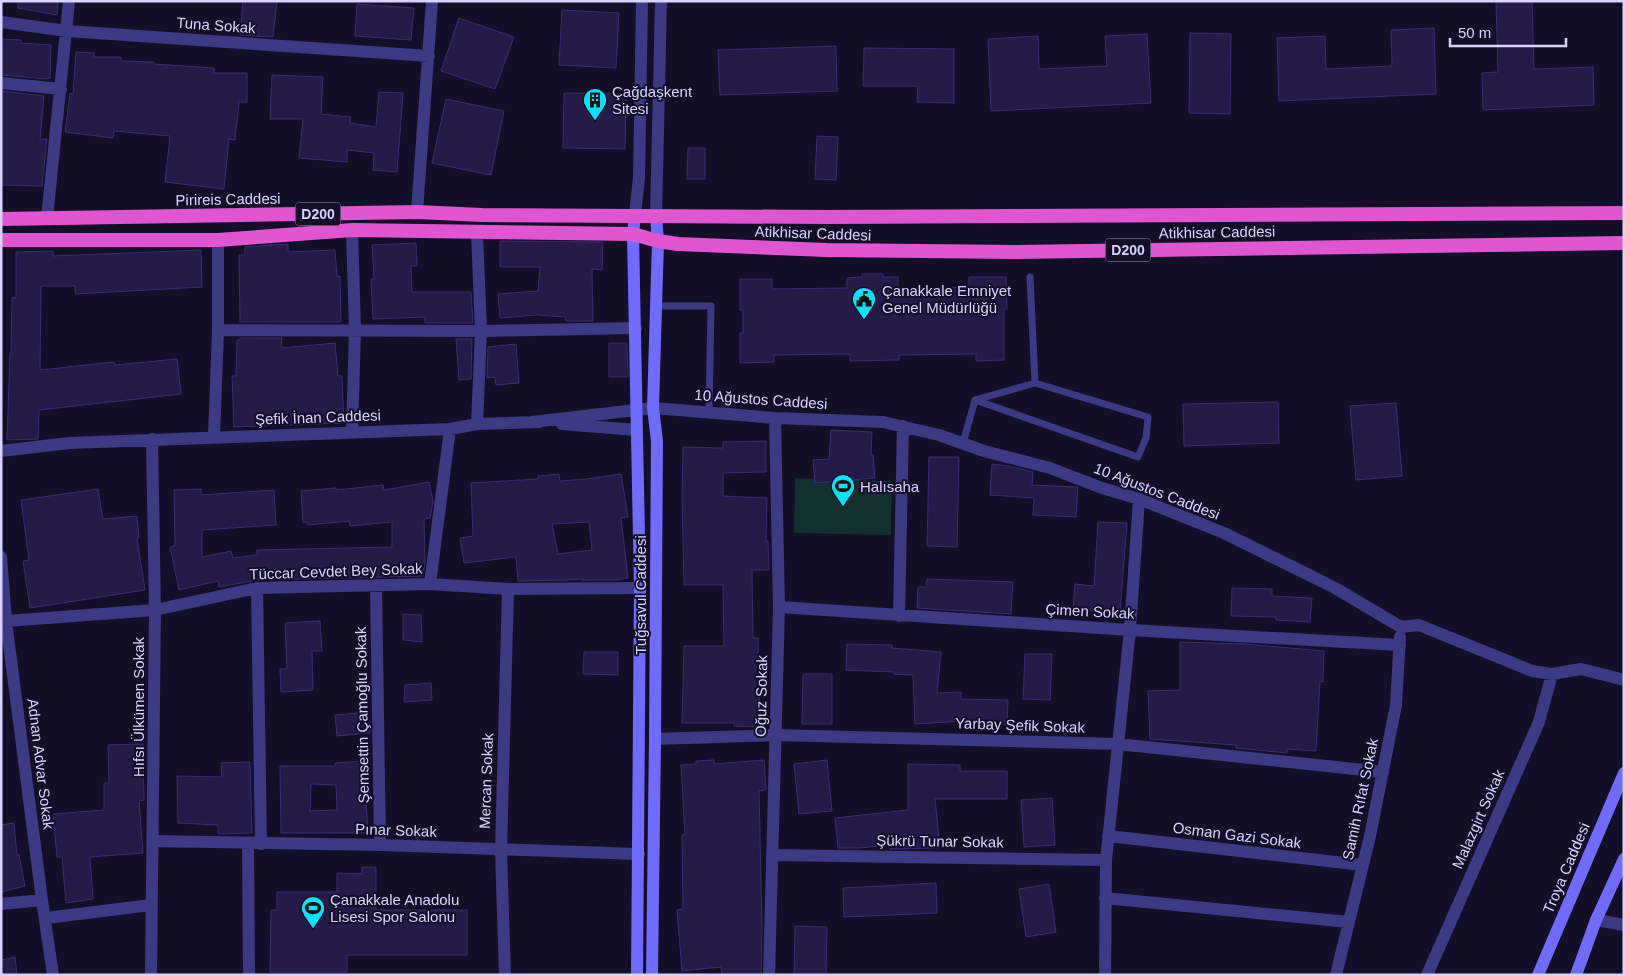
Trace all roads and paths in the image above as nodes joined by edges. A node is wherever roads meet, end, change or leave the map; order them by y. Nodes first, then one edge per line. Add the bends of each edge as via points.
1 (69, 1) edge
2 (432, 1) edge
3 (642, 1) edge
4 (661, 1) edge
5 (1, 22) edge
6 (67, 31) junction
7 (429, 56) junction
8 (1, 83) edge
9 (61, 88) junction
10 (417, 212) junction
11 (1624, 213) edge
12 (635, 215) junction
13 (656, 216) junction
14 (48, 218) junction
15 (1, 219) edge
16 (352, 230) junction
17 (477, 232) junction
18 (633, 234) junction
19 (1, 240) edge
20 (218, 240) junction
21 (658, 241) junction
22 (1624, 243) edge
23 (1030, 277) dead end
24 (656, 306) junction
25 (636, 328) junction
26 (218, 330) junction
27 (356, 330) junction
28 (481, 330) junction
29 (1035, 383) junction
30 (976, 400) junction
31 (653, 408) junction
32 (636, 410) junction
33 (709, 413) junction
34 (775, 418) junction
35 (532, 422) junction
36 (477, 424) junction
37 (903, 426) junction
38 (450, 428) junction
39 (636, 430) junction
40 (352, 432) junction
41 (214, 438) junction
42 (152, 439) junction
43 (963, 443) junction
44 (1, 451) edge
45 (1139, 499) junction
46 (1, 557) edge
47 (430, 584) junction
48 (2, 585) edge
49 (376, 585) junction
50 (257, 588) junction
51 (640, 588) junction
52 (508, 589) junction
53 (780, 607) junction
54 (155, 610) junction
55 (899, 616) junction
56 (6, 620) junction
57 (1401, 627) junction
58 (1130, 630) junction
59 (1400, 645) junction
60 (1552, 674) junction
61 (1624, 680) edge
62 (776, 735) junction
63 (655, 739) junction
64 (1118, 744) junction
65 (1383, 772) junction
66 (1624, 773) edge
67 (1108, 836) junction
68 (153, 841) junction
69 (248, 843) junction
70 (261, 844) junction
71 (380, 845) junction
72 (501, 850) junction
73 (639, 854) junction
74 (773, 855) junction
75 (1624, 859) edge
76 (1106, 860) junction
77 (1363, 866) junction
78 (1105, 898) junction
79 (42, 900) junction
80 (1, 904) edge
81 (151, 905) junction
82 (46, 918) junction
83 (1596, 920) junction
84 (1349, 922) junction
85 (1624, 925) edge
86 (53, 975) edge
87 (151, 975) edge
88 (249, 975) edge
89 (505, 975) edge
90 (636, 975) edge
91 (652, 975) edge
92 (769, 975) edge
93 (1105, 975) edge
94 (1336, 975) edge
95 (1427, 975) edge
96 (1538, 975) edge
97 (1576, 975) edge

1 - 6 street
2 - 7 street
3 - 12 street via 639,178
4 - 13 street
5 - 6 street, Tuna Sokak
6 - 7 street, Tuna Sokak
6 - 9 street
7 - 10 street
8 - 9 street
9 - 14 street
10 - 12 highway, Pirireis Caddesi / D200
10 - 14 highway, Pirireis Caddesi / D200
11 - 13 highway, Atikhisar Caddesi / D200
12 - 13 highway, Atikhisar Caddesi / D200
12 - 18 main road
13 - 21 main road, Tuğsavul Caddesi
14 - 15 highway, Pirireis Caddesi / D200
16 - 17 highway, D200
16 - 20 highway, D200
16 - 27 street
17 - 18 highway, D200
17 - 28 street
18 - 21 highway, Atikhisar Caddesi / D200
18 - 25 main road
19 - 20 highway, D200
20 - 26 street
21 - 22 highway, Atikhisar Caddesi / D200 via 828,250 1016,252
21 - 24 main road, Tuğsavul Caddesi
23 - 29 lane
24 - 31 main road, Tuğsavul Caddesi
24 - 33 lane via 711,306
25 - 28 street
25 - 32 main road
26 - 27 street
26 - 41 street
27 - 28 street
27 - 40 street
28 - 36 street
29 - 30 lane
29 - 30 lane via 1148,417 1146,438 1138,457
30 - 43 lane
31 - 32 street, 10 Ağustos Caddesi
31 - 33 street, 10 Ağustos Caddesi
31 - 63 main road, Tuğsavul Caddesi via 657,441
32 - 35 street, 10 Ağustos Caddesi
32 - 39 main road
33 - 34 street, 10 Ağustos Caddesi
34 - 37 street, 10 Ağustos Caddesi via 883,422
34 - 53 street, Oğuz Sokak
35 - 36 street, Şefik İnan Caddesi
35 - 39 street, Şefik İnan Caddesi
36 - 38 street, Şefik İnan Caddesi
37 - 43 street, 10 Ağustos Caddesi
37 - 55 street
38 - 40 street, Şefik İnan Caddesi
38 - 47 street
39 - 51 main road
40 - 41 street, Şefik İnan Caddesi
41 - 42 street, Şefik İnan Caddesi
42 - 44 street, Şefik İnan Caddesi via 69,443
42 - 54 street, Hıfsı Ülkümen Sokak
43 - 45 street, 10 Ağustos Caddesi via 1050,468
45 - 57 street, 10 Ağustos Caddesi via 1224,534 1305,573
45 - 58 street
46 - 48 street, Adnan Advar Sokak
47 - 49 street, Tüccar Cevdet Bey Sokak
47 - 52 street, Tüccar Cevdet Bey Sokak
48 - 56 street, Adnan Advar Sokak
49 - 50 street, Tüccar Cevdet Bey Sokak
49 - 71 street, Şemsettin Çamoğlu Sokak
50 - 54 street, Tüccar Cevdet Bey Sokak
50 - 70 street
51 - 52 street, Tüccar Cevdet Bey Sokak
51 - 73 main road
52 - 72 street, Mercan Sokak
53 - 55 street, Çimen Sokak
53 - 62 street, Oğuz Sokak
54 - 56 street, Tüccar Cevdet Bey Sokak
54 - 68 street, Hıfsı Ülkümen Sokak
55 - 58 street, Çimen Sokak
56 - 79 street, Adnan Advar Sokak
57 - 59 street, Samih Rıfat Sokak
57 - 60 street, 10 Ağustos Caddesi via 1419,625 1532,672
58 - 59 street, Çimen Sokak
58 - 64 street
59 - 65 street, Samih Rıfat Sokak via 1396,704
60 - 61 street, 10 Ağustos Caddesi via 1581,669
60 - 95 street, Malazgirt Sokak via 1539,722
62 - 63 street, Yarbay Şefik Sokak
62 - 64 street, Yarbay Şefik Sokak
62 - 74 street, Oğuz Sokak
63 - 91 main road, Tuğsavul Caddesi
64 - 65 street, Yarbay Şefik Sokak
64 - 67 street
65 - 77 street, Samih Rıfat Sokak
66 - 96 main road, Troya Caddesi
67 - 76 street
67 - 77 street, Osman Gazi Sokak
68 - 69 street, Pınar Sokak
68 - 81 street, Hıfsı Ülkümen Sokak
69 - 70 street, Pınar Sokak
69 - 88 street
70 - 71 street, Pınar Sokak
71 - 72 street, Pınar Sokak
72 - 73 street, Pınar Sokak
72 - 89 street, Mercan Sokak
73 - 90 main road
74 - 76 street, Şükrü Tunar Sokak
74 - 92 street, Oğuz Sokak
75 - 83 main road
76 - 78 street
77 - 84 street, Samih Rıfat Sokak
78 - 84 street
78 - 93 street
79 - 80 street
79 - 82 street, Adnan Advar Sokak
81 - 82 street
81 - 87 street, Hıfsı Ülkümen Sokak
82 - 86 street, Adnan Advar Sokak
83 - 85 street
83 - 97 main road
84 - 94 street, Samih Rıfat Sokak

